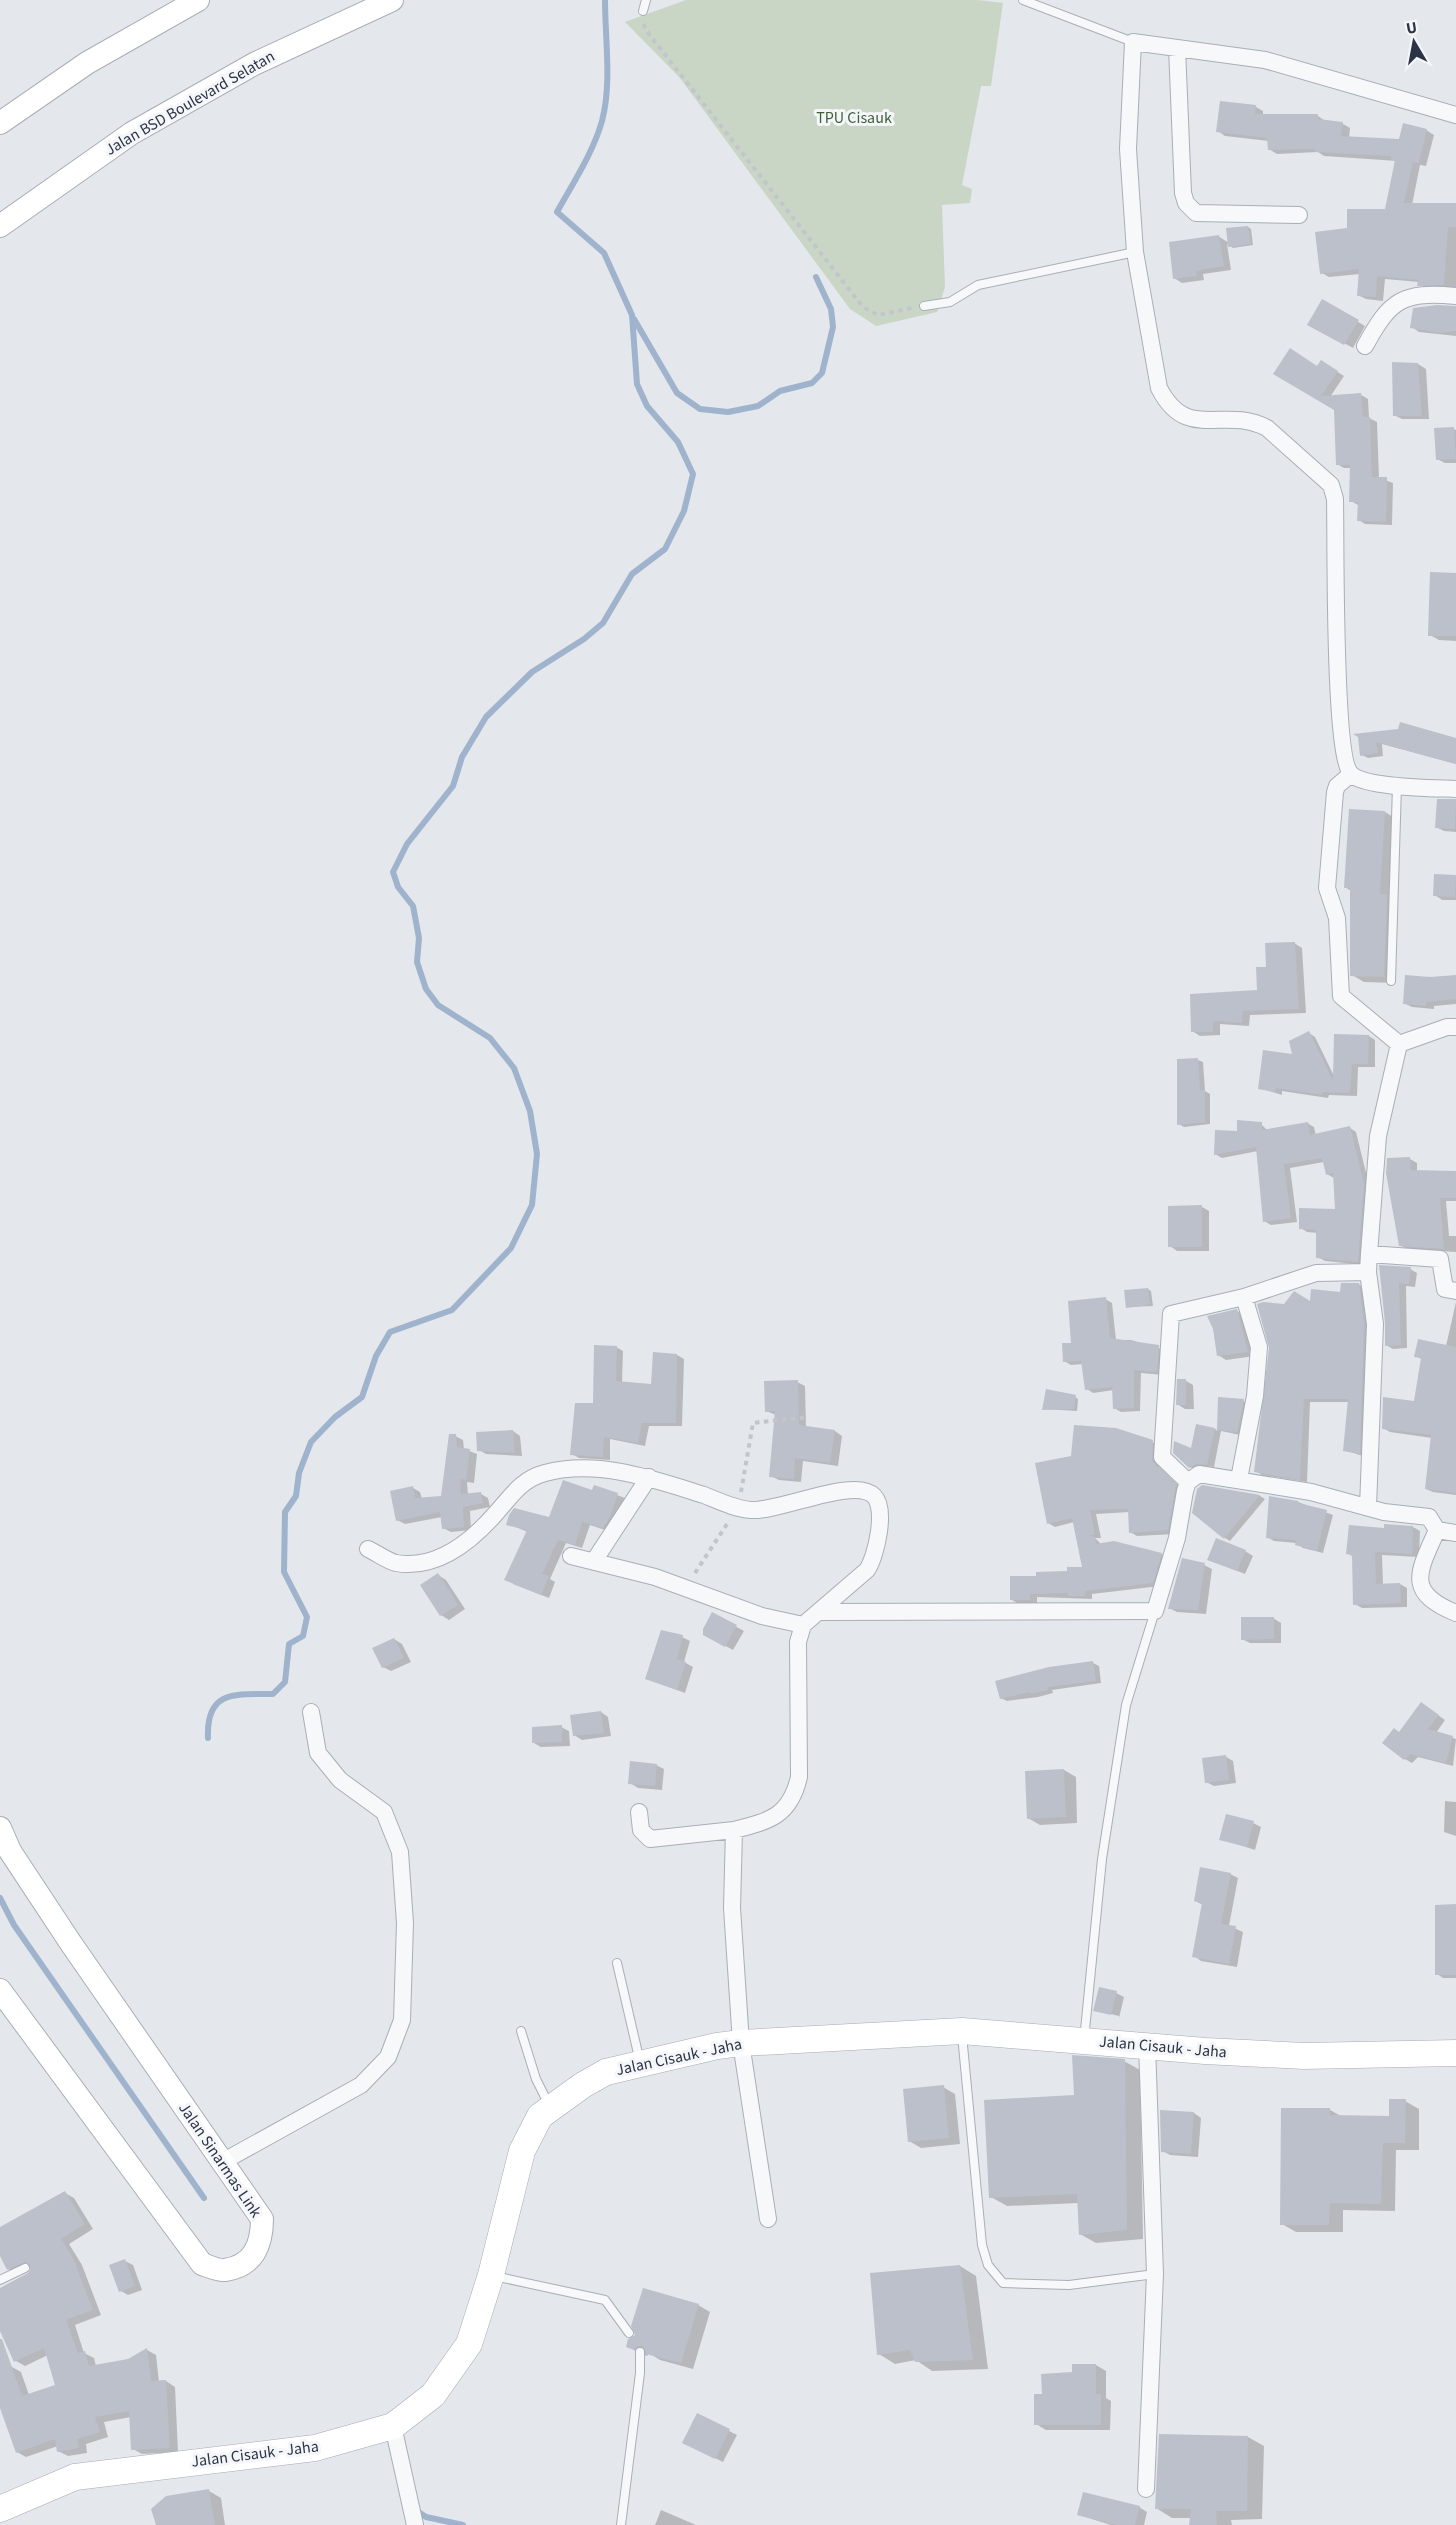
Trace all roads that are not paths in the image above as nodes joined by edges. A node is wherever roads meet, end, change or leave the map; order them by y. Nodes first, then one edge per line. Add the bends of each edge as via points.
1 (198, 0) edge
2 (392, 0) edge
3 (646, 0) edge
4 (1023, 0) edge
5 (643, 11) road end
6 (1133, 42) junction
7 (1177, 48) junction
8 (1456, 114) edge
9 (0, 123) edge
10 (1299, 215) dead end
11 (0, 226) edge
12 (1135, 252) junction
13 (1456, 296) edge
14 (924, 306) road end
15 (1365, 346) dead end
16 (1351, 774) junction
17 (1397, 786) junction
18 (1456, 789) edge
19 (1391, 981) dead end
20 (1456, 1027) edge
21 (1399, 1044) junction
22 (1369, 1254) junction
23 (1368, 1272) junction
24 (1456, 1291) edge
25 (1244, 1297) junction
26 (649, 1477) junction
27 (1239, 1479) junction
28 (1188, 1482) junction
29 (1368, 1507) junction
30 (1437, 1530) junction
31 (1456, 1533) edge
32 (368, 1549) dead end
33 (571, 1556) dead end
34 (594, 1561) junction
35 (1155, 1611) junction
36 (820, 1612) junction
37 (1456, 1613) edge
38 (803, 1625) junction
39 (311, 1712) dead end
40 (639, 1812) dead end
41 (0, 1828) edge
42 (734, 1830) junction
43 (617, 1963) dead end
44 (0, 1990) edge
45 (521, 2031) dead end
46 (962, 2031) junction
47 (1083, 2040) junction
48 (741, 2043) junction
49 (1147, 2045) junction
50 (1456, 2053) edge
51 (1407, 2054) junction
52 (640, 2064) junction
53 (1456, 2066) edge
54 (550, 2108) junction
55 (222, 2162) junction
56 (768, 2218) dead end
57 (25, 2268) dead end
58 (1155, 2274) junction
59 (491, 2275) junction
60 (0, 2280) edge
61 (629, 2333) dead end
62 (640, 2352) dead end
63 (393, 2426) junction
64 (1146, 2489) dead end
65 (2, 2505) edge
66 (415, 2525) edge
67 (621, 2525) edge

1 - 9 street via 87,63
2 - 11 street, Jalan BSD Boulevard Selatan via 254,64 132,133
3 - 5 lane
4 - 6 lane
6 - 7 street
6 - 12 street via 1128,149
7 - 8 street via 1265,60
7 - 10 street via 1183,193 1190,209 1196,213
12 - 14 lane via 978,285 950,303
12 - 16 street via 1158,388 1169,408 1186,418 1254,422 1267,428 1331,484 1335,499 1340,724 1346,767
13 - 15 street via 1425,294 1396,303 1381,316
16 - 17 street
16 - 21 street via 1335,792 1327,888 1337,918 1341,996
17 - 18 street
17 - 19 lane
20 - 21 street
21 - 22 street via 1378,1136
22 - 23 street
22 - 24 street via 1440,1259 1445,1289
23 - 25 street via 1316,1273
23 - 29 street via 1375,1324
25 - 27 street via 1259,1347 1255,1396
25 - 28 street via 1176,1311 1169,1318 1162,1456
26 - 32 street via 572,1467 548,1472 527,1480 462,1546 441,1558 394,1563
26 - 34 street
26 - 36 street via 751,1510 777,1509 849,1490 874,1496 879,1505 873,1560
27 - 28 street via 1199,1474
27 - 29 street
28 - 35 street via 1177,1538
29 - 30 street via 1429,1517
30 - 31 street
30 - 37 street via 1420,1567 1419,1580 1422,1592 1435,1605
33 - 34 street
34 - 38 street via 655,1577 762,1616
35 - 36 street
35 - 47 lane via 1126,1705 1102,1858
36 - 38 street
38 - 42 street via 798,1642 799,1777 794,1798 778,1815
39 - 55 street via 318,1753 340,1780 384,1812 400,1852 405,1923 402,2020 388,2056 361,2085
40 - 42 street via 641,1830 650,1839
41 - 55 street, Jalan Sinarmas Link via 10,1851 64,1933
42 - 48 street via 732,1908
43 - 52 lane
44 - 55 street, Jalan Sinarmas Link via 202,2264 224,2271 249,2260 262,2241 262,2219
45 - 54 lane
46 - 47 main road, Jalan Cisauk - Jaha
46 - 48 main road, Jalan Cisauk - Jaha
46 - 58 lane via 978,2218 988,2265 1003,2283 1069,2285
47 - 49 main road, Jalan Cisauk - Jaha
48 - 52 main road, Jalan Cisauk - Jaha
48 - 56 street
49 - 51 main road, Jalan Cisauk - Jaha via 1304,2056
49 - 58 street
50 - 51 main road, Jalan Cisauk - Jaha
51 - 53 main road
52 - 54 main road, Jalan Cisauk - Jaha via 606,2072
54 - 59 main road, Jalan Cisauk - Jaha via 532,2127 522,2151
57 - 60 lane
58 - 64 street
59 - 61 lane via 605,2300
59 - 63 main road, Jalan Cisauk - Jaha via 469,2344 433,2395
62 - 67 lane
63 - 65 main road, Jalan Cisauk - Jaha via 315,2448 75,2477
63 - 66 street

